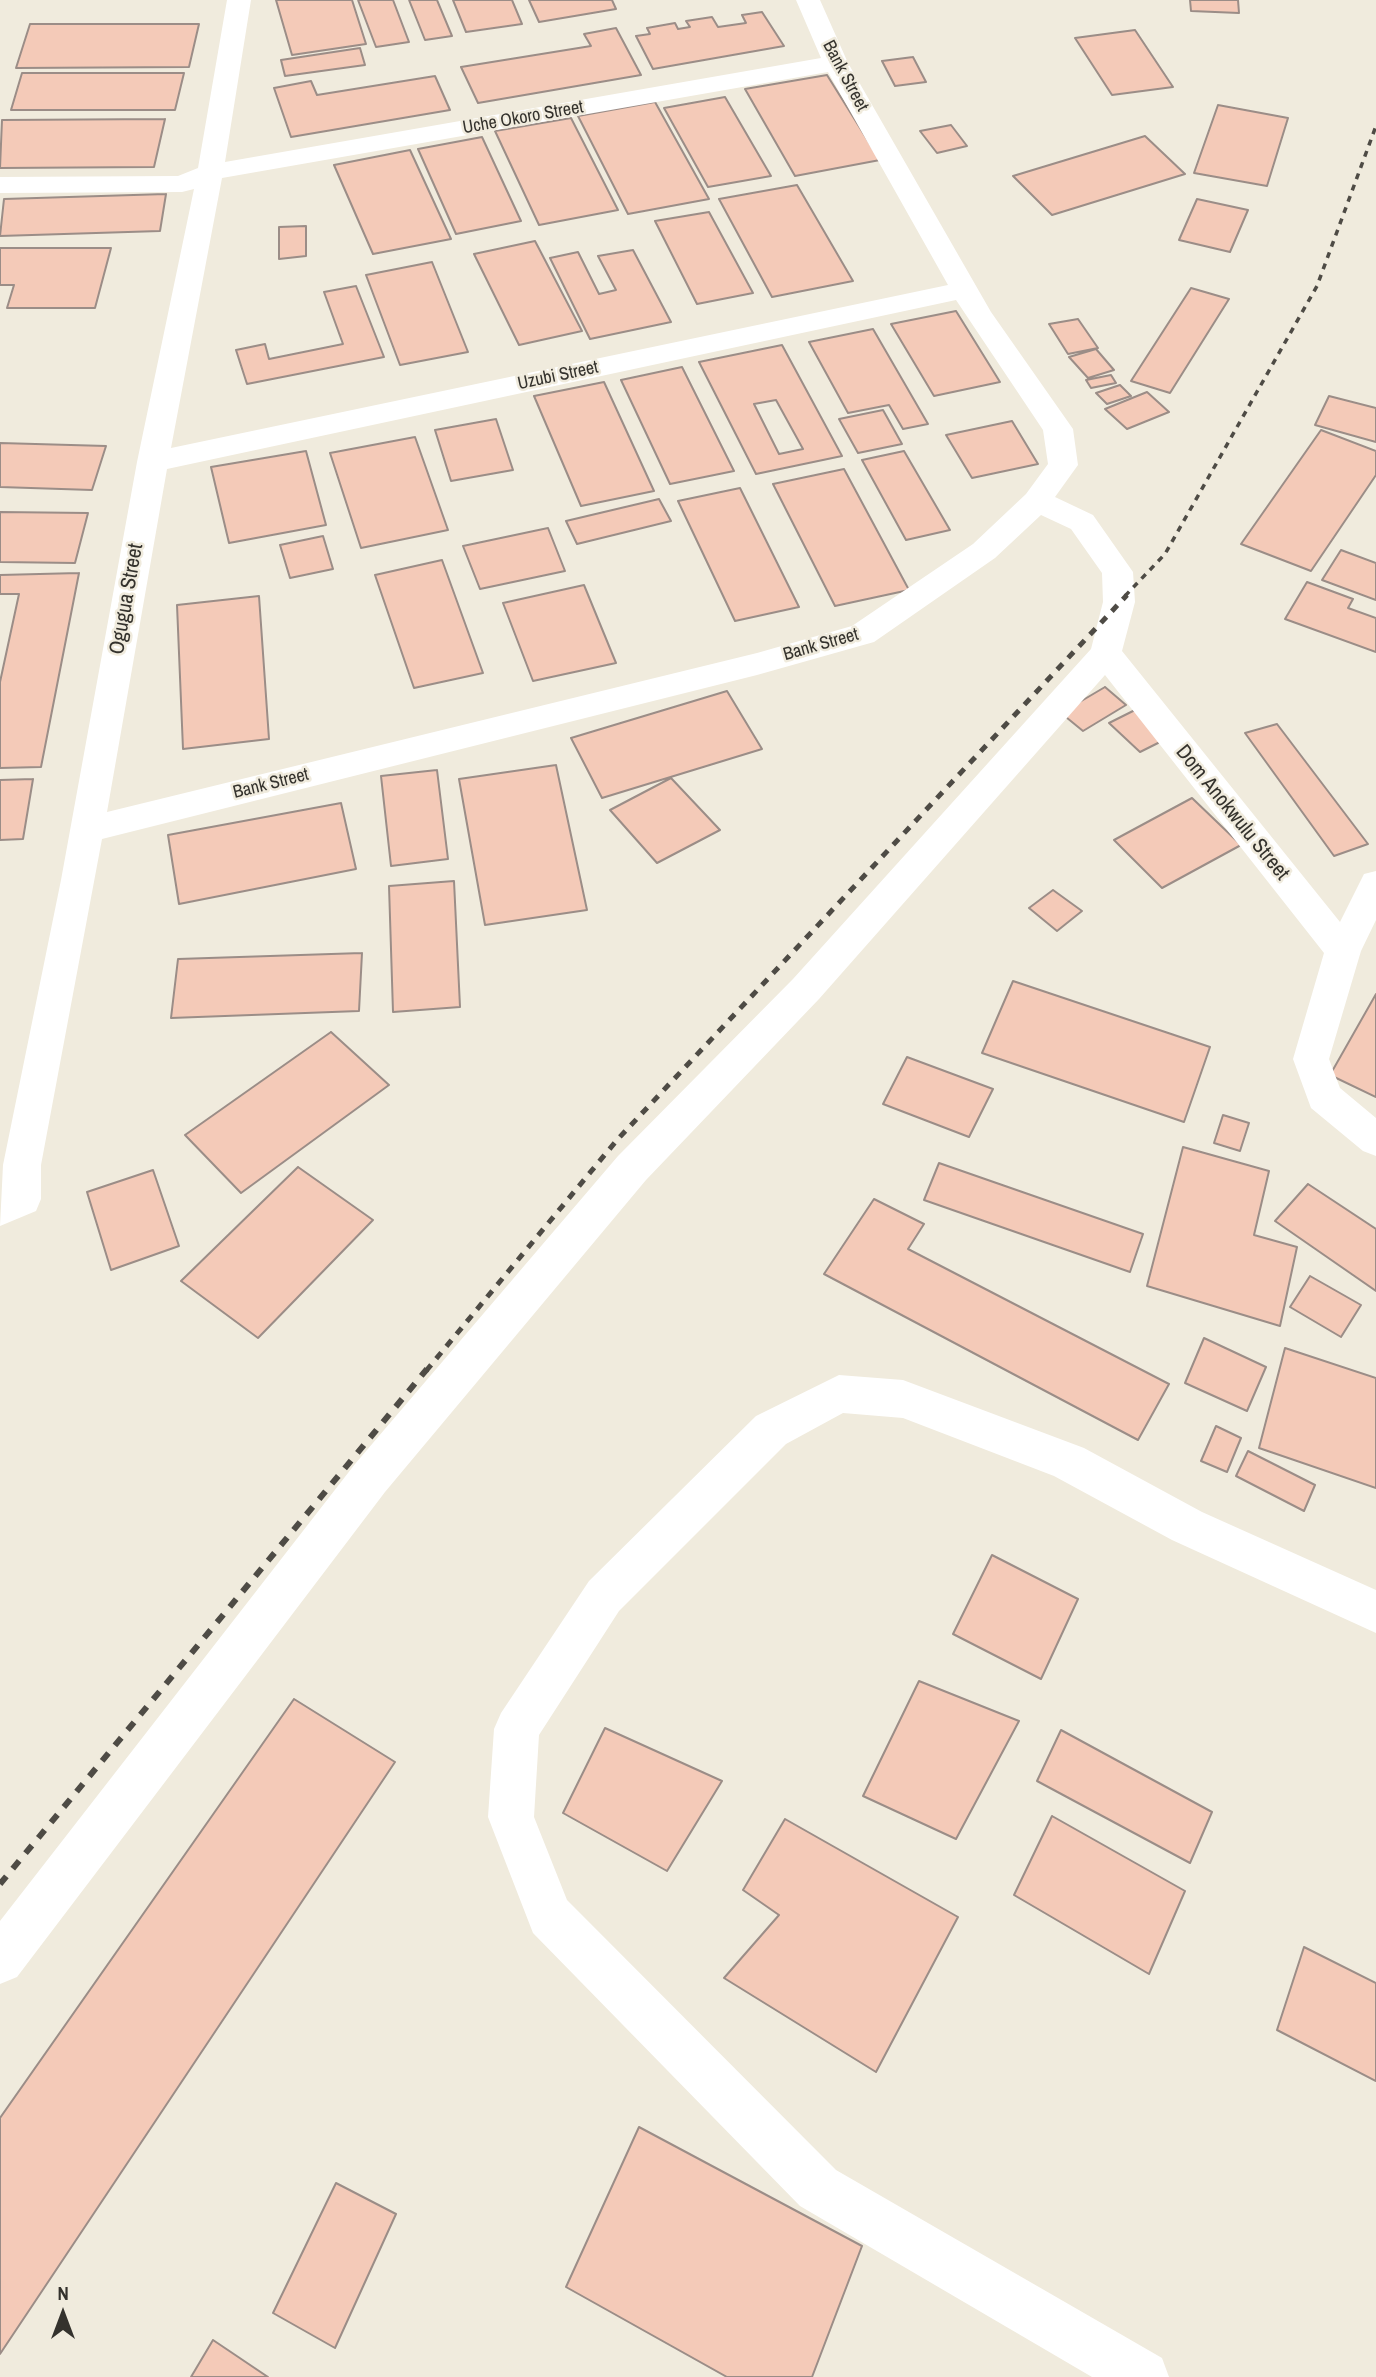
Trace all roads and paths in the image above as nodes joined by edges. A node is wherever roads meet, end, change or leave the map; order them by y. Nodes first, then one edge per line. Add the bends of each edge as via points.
1 (240, 0) edge
2 (808, 0) edge
3 (836, 63) junction
4 (210, 172) junction
5 (0, 185) edge
6 (964, 290) junction
7 (152, 462) junction
8 (1037, 501) junction
9 (1106, 653) junction
10 (87, 830) junction
11 (1376, 884) edge
12 (1343, 951) junction
13 (1376, 1140) edge
14 (11, 1204) edge
15 (1376, 1612) edge
16 (0, 1960) edge
17 (1143, 2377) edge

1 - 4 street, Ogugua Street
2 - 3 street, Bank Street
3 - 4 street, Uche Okoro Street
3 - 6 street, Bank Street
4 - 5 street, Uche Okoro Street via 182,184
4 - 7 street, Ogugua Street
6 - 7 street, Uzubi Street
6 - 8 street, Bank Street via 1058,429 1063,465
7 - 10 street, Ogugua Street
8 - 9 street via 1082,522 1117,572 1119,601
8 - 10 street, Bank Street via 984,551 863,634
9 - 12 street, Dom Anokwulu Street
9 - 16 street via 806,989 632,1168 370,1478
10 - 14 street, Ogugua Street
11 - 12 street
12 - 13 street via 1311,1059 1324,1097
15 - 17 street via 1187,1526 1069,1462 903,1399 839,1394 771,1430 604,1596 516,1729 511,1817 550,1916 818,2188

